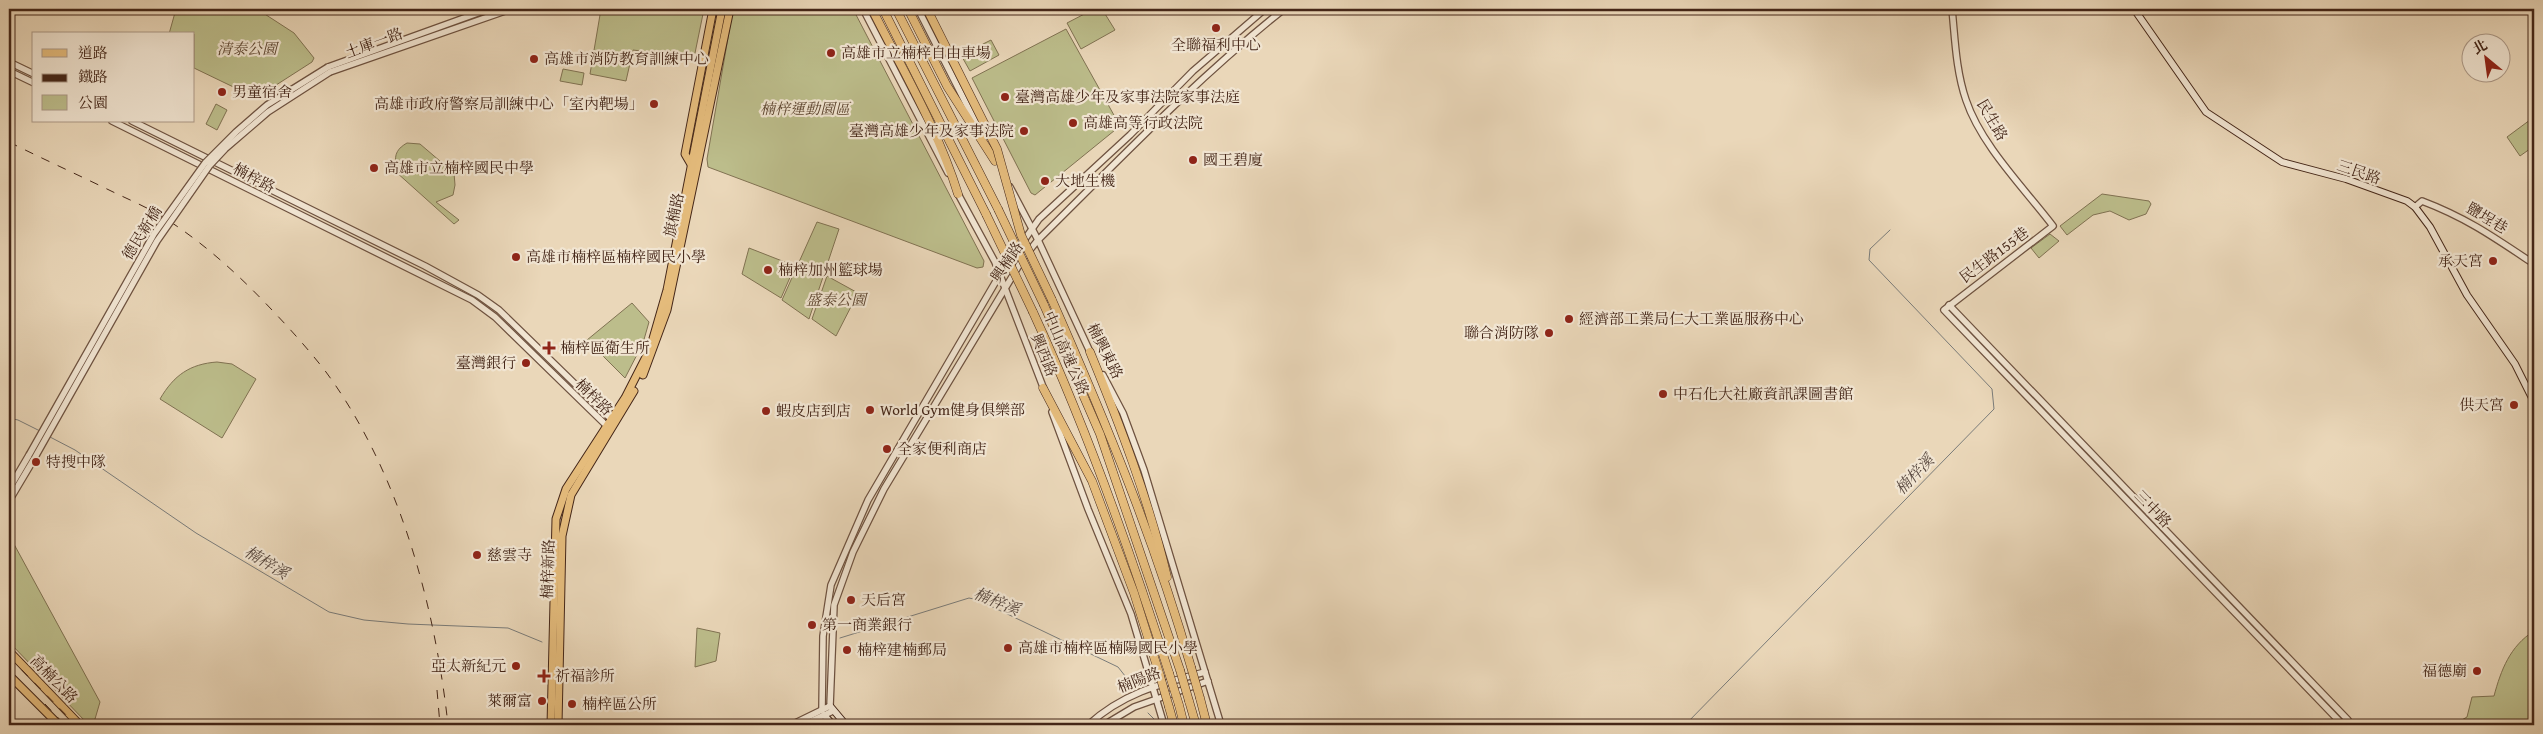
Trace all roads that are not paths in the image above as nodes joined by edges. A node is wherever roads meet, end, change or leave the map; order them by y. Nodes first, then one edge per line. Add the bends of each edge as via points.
1 (489, 9) edge
2 (511, 9) edge
3 (714, 9) edge
4 (722, 9) edge
5 (730, 9) edge
6 (863, 9) edge
7 (872, 9) edge
8 (883, 9) edge
9 (896, 9) edge
10 (908, 9) edge
11 (918, 9) edge
12 (926, 9) edge
13 (1265, 9) edge
14 (1284, 9) edge
15 (1952, 9) edge
16 (2134, 9) edge
17 (9, 62) edge
18 (329, 69) junction
19 (9, 71) edge
20 (32, 73) edge
21 (32, 82) edge
22 (114, 122) edge
23 (134, 122) edge
24 (995, 161) junction
25 (692, 166) junction
26 (958, 194) junction
27 (2415, 207) junction
28 (2054, 226) joint
29 (1031, 227) junction
30 (1038, 240) junction
31 (2534, 264) edge
32 (999, 276) junction
33 (1004, 289) junction
34 (1090, 352) junction
35 (1043, 388) junction
36 (2534, 402) edge
37 (612, 420) junction
38 (609, 429) junction
39 (31, 457) junction
40 (9, 489) edge
41 (568, 492) joint
42 (9, 501) edge
43 (1176, 613) junction
44 (9, 651) edge
45 (556, 655) junction
46 (1205, 672) junction
47 (9, 675) edge
48 (1208, 681) junction
49 (1153, 686) junction
50 (1157, 698) junction
51 (831, 708) junction
52 (823, 713) junction
53 (1220, 723) edge
54 (2345, 724) edge
55 (59, 725) edge
56 (80, 725) edge
57 (551, 725) edge
58 (558, 725) edge
59 (791, 725) edge
60 (802, 725) edge
61 (833, 725) edge
62 (846, 725) edge
63 (1088, 725) edge
64 (1104, 725) edge
65 (1164, 725) edge
66 (1174, 725) edge
67 (1184, 725) edge
68 (1196, 725) edge
69 (1207, 725) edge

1 - 18 street, 土庫一路
2 - 18 street, 土庫一路
3 - 25 main road, 旗楠路 via 685,154
4 - 25 main road, 旗楠路
5 - 38 main road, 旗楠路 via 668,310 649,363
6 - 26 street, 興西路
7 - 26 highway via 942,150
8 - 67 highway, 中山高速公路, bridge via 1060,369 1144,595
9 - 68 highway, 中山高速公路, bridge via 998,209 1100,434 1141,549
10 - 24 highway via 947,86
11 - 24 street, 楠興東路
12 - 43 highway, bridge via 997,150 1021,235 1104,418
13 - 29 street, 興楠路 via 1193,71
14 - 30 street, 興楠路 via 1239,45
15 - 28 street, 民生路 via 1961,86 1973,118
16 - 27 main road, 三民路 via 2206,112 2282,162 2346,179 2407,201
17 - 20 street
18 - 39 street, 德民新橋, bridge via 267,105 205,163 154,234
19 - 21 street
22 - 38 street, 楠梓路 via 472,300 495,317
23 - 37 street, 楠梓路 via 478,295 499,310
24 - 29 street, 楠興東路
25 - 37 main road, 旗楠路 via 650,349
26 - 32 street, 興西路 via 995,262
27 - 31 street, 鹽埕巷 via 2422,201 2462,218 2502,240
27 - 36 main road, 三民路 via 2430,227 2466,295 2515,364
28 - 54 street, 民生路155巷 via 1947,307
29 - 30 street, 楠興東路
29 - 32 street, 興楠路
30 - 33 street, 興楠路
30 - 34 street, 楠興東路
32 - 33 street, 興西路
32 - 52 street, 興楠路 via 868,500 829,591 823,636
33 - 35 street, 興西路
33 - 51 street, 興楠路 via 884,489 853,552 836,595
34 - 43 highway via 1113,408 1160,550
34 - 46 street, 楠興東路 via 1123,413 1144,470
35 - 49 street, 興西路 via 1131,614
35 - 66 highway, bridge via 1092,481 1134,594
37 - 38 main road, 旗楠路
38 - 41 main road, 旗楠路
39 - 40 street
39 - 42 street
41 - 45 main road, 楠梓新路 via 562,536
43 - 69 highway, bridge
44 - 56 main road, 高楠公路
45 - 57 main road
45 - 58 main road
46 - 48 street, 楠興東路
46 - 49 street, 楠陽路
47 - 55 main road, 高楠公路
48 - 50 street, 楠陽路
48 - 53 street, 楠興東路
49 - 50 street, 興西路
49 - 63 street, 楠陽路 via 1113,704
50 - 64 street, 楠陽路 via 1123,712
50 - 65 street, 興西路
51 - 52 street
51 - 62 main road
52 - 59 street
52 - 60 street
52 - 61 main road

